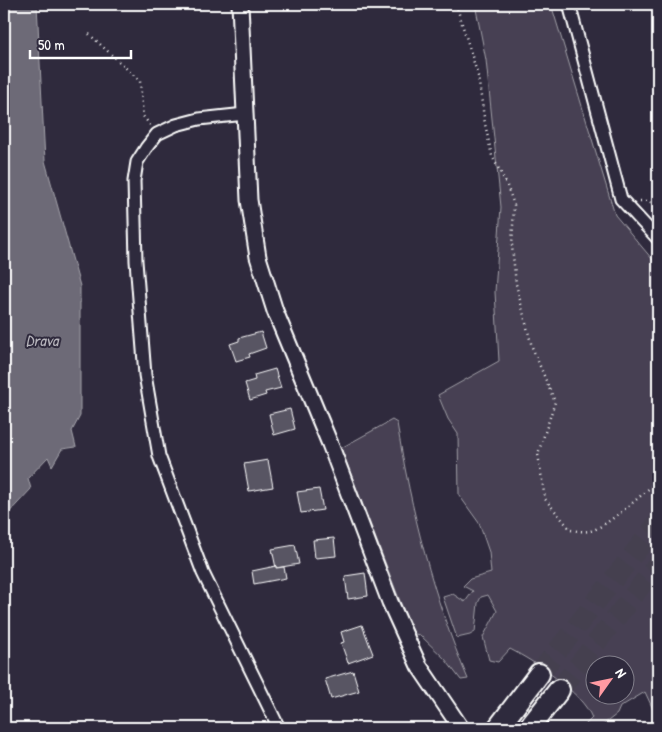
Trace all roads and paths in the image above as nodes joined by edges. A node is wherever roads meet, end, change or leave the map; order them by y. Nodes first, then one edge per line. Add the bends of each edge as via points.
1 (240, 4) edge
2 (456, 4) edge
3 (569, 4) edge
4 (89, 34) dead end
5 (245, 114) junction
6 (157, 134) junction
7 (658, 239) edge
8 (658, 480) edge
9 (539, 674) tunnel mouth
10 (559, 690) tunnel mouth
11 (504, 721) edge
12 (279, 728) edge
13 (461, 728) edge
14 (529, 728) edge

1 - 5 street
2 - 8 path via 478,76 492,156 514,205 512,246 516,284 532,347 555,402 538,454 545,499 571,530 592,531 642,496
3 - 7 street via 621,199
4 - 6 path via 140,81 143,116
5 - 6 street via 198,119 176,124
5 - 13 street via 250,200 258,256 275,311 390,602 431,685
6 - 12 street via 137,162 134,181 145,375 159,456 203,573
9 - 11 highway
10 - 14 highway

